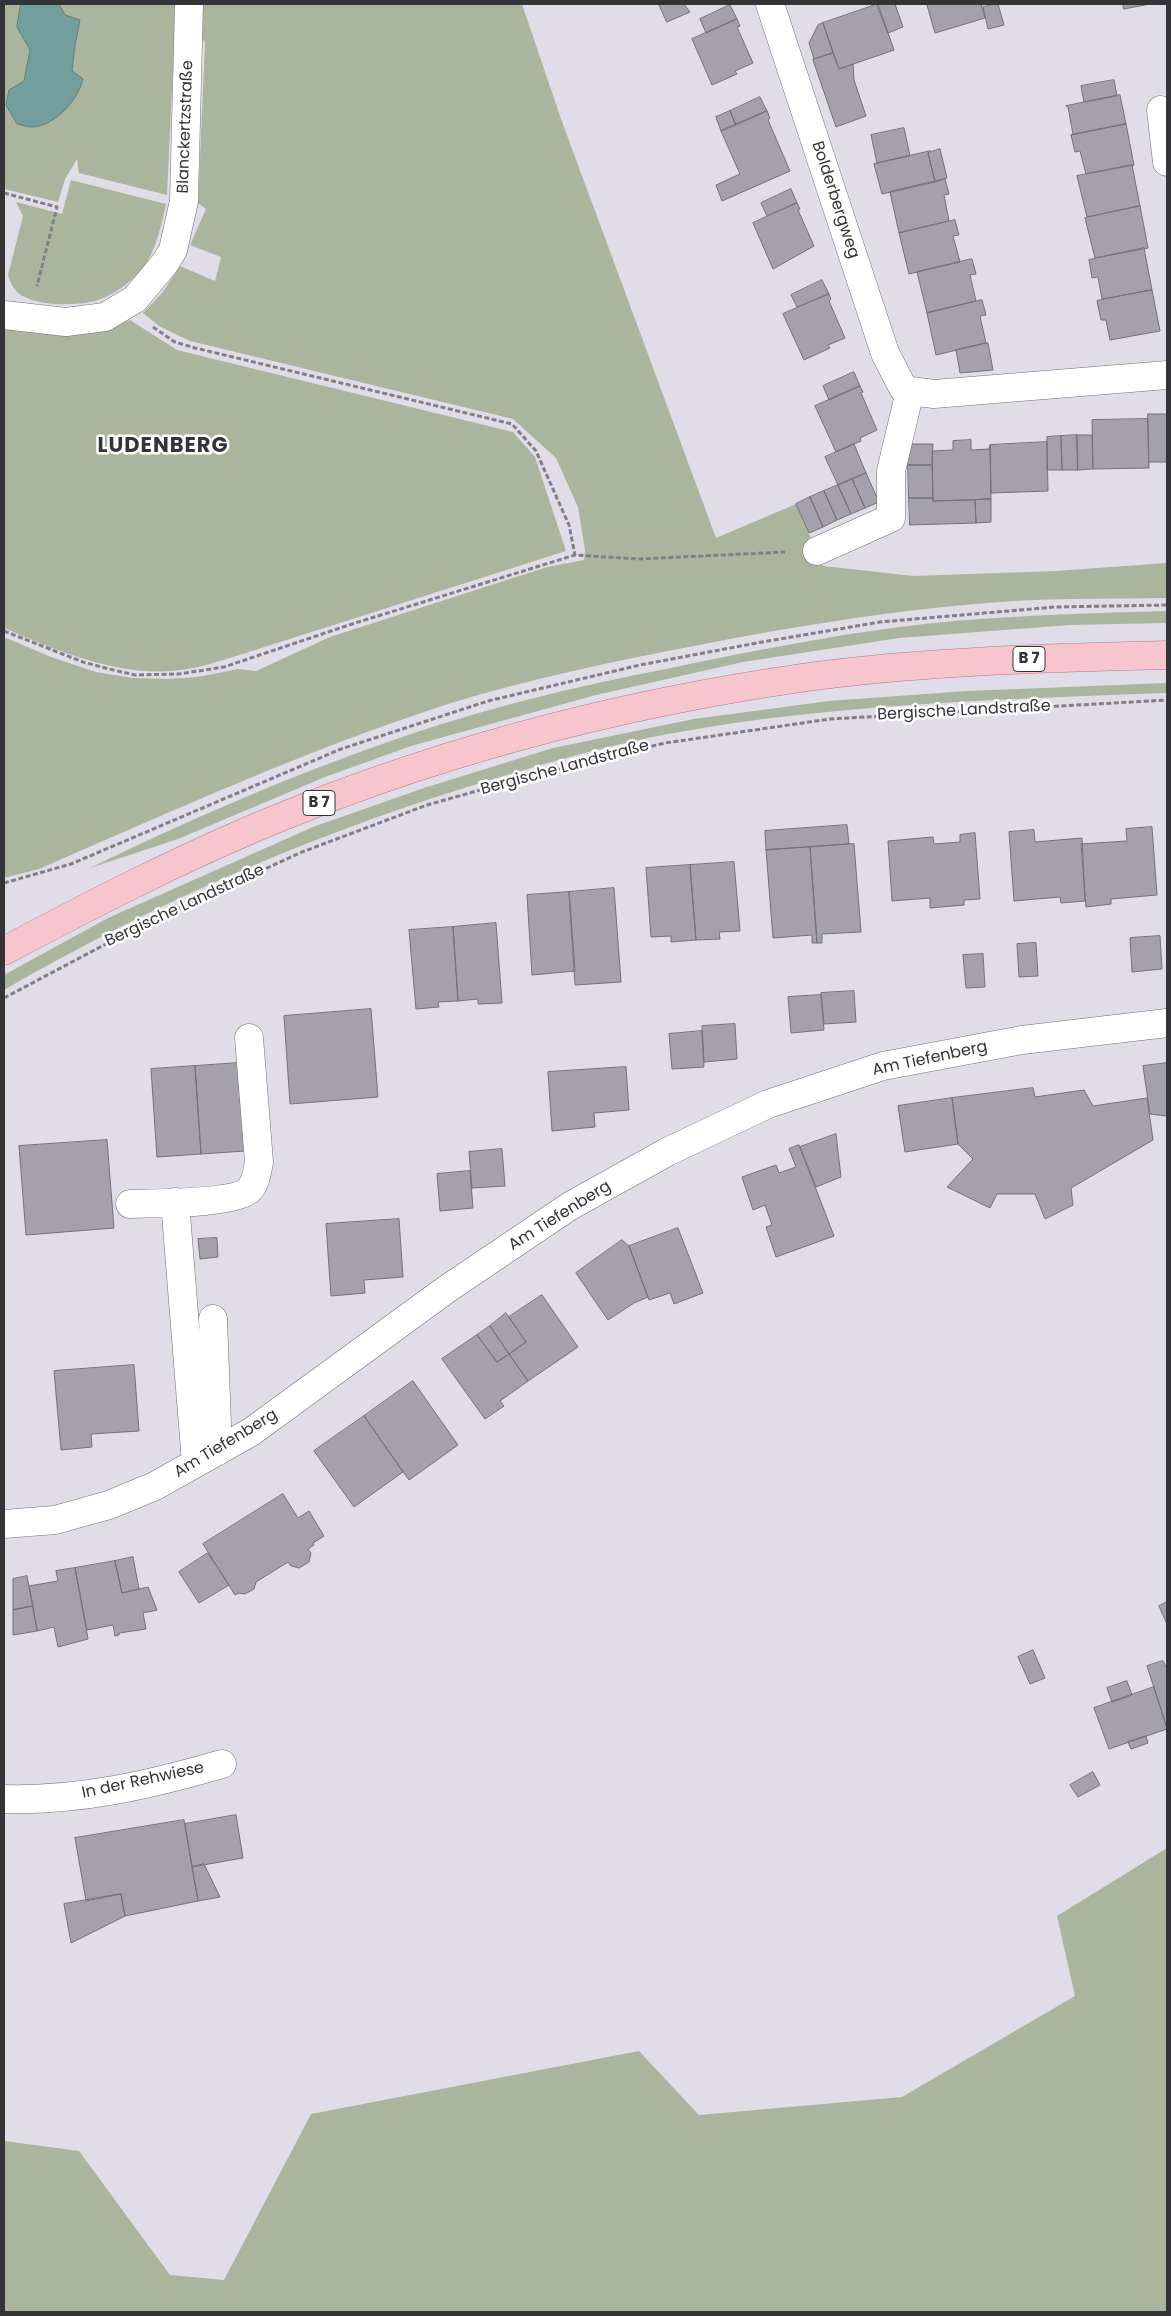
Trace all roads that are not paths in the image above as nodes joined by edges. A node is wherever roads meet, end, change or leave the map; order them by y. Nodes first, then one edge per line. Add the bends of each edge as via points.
1 (189, 4) edge
2 (770, 4) edge
3 (1161, 110) dead end
4 (1167, 162) edge
5 (16, 318) edge
6 (1167, 375) edge
7 (910, 391) junction
8 (817, 551) road end
9 (1167, 655) edge
10 (4, 951) edge
11 (1167, 1023) edge
12 (249, 1038) dead end
13 (175, 1202) junction
14 (130, 1204) dead end
15 (214, 1319) dead end
16 (207, 1457) junction
17 (4, 1524) edge
18 (222, 1764) dead end
19 (4, 1799) edge

1 - 5 street, Blanckertzstraße via 184,201 173,250 135,299 105,316 66,322
2 - 7 street, Bolderbergweg via 885,353 903,388
3 - 4 street
6 - 7 street via 934,394
7 - 8 street via 892,471 891,518
9 - 10 main road, B 7 via 1026,659 808,677 653,704 552,728 425,764 252,829 171,865
11 - 16 street, Am Tiefenberg via 1022,1040 883,1066 768,1104 668,1152 570,1206 447,1289 251,1432
12 - 13 street via 259,1162 255,1182 249,1190 230,1199
13 - 14 street
13 - 16 street
15 - 16 street
16 - 17 street, Am Tiefenberg via 155,1486 108,1505 56,1520
18 - 19 street, In der Rehwiese via 96,1795

